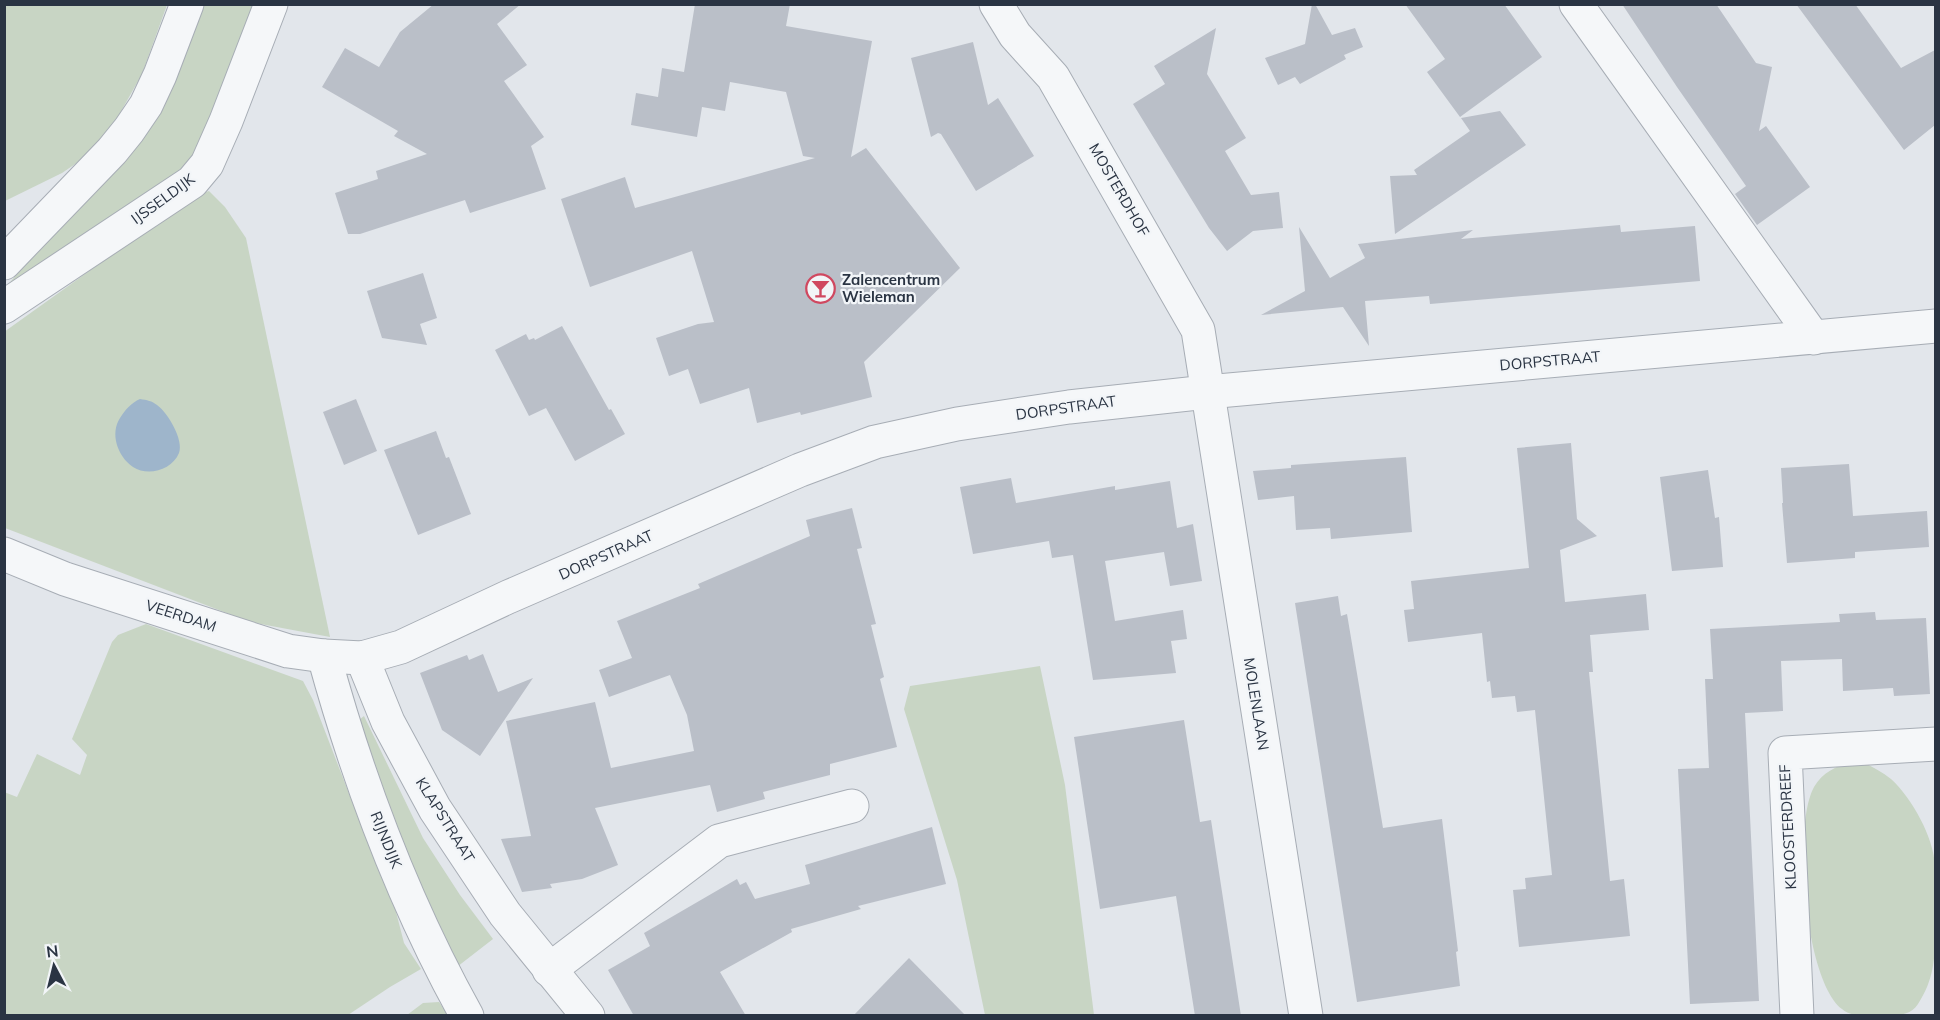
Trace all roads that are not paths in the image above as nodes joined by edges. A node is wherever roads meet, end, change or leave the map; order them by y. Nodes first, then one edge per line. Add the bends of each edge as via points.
1 (187, 4) edge
2 (271, 4) edge
3 (996, 4) edge
4 (1576, 4) edge
5 (4, 263) edge
6 (4, 307) edge
7 (1935, 327) edge
8 (1814, 338) junction
9 (1207, 392) junction
10 (4, 554) edge
11 (324, 656) junction
12 (362, 658) junction
13 (1935, 744) edge
14 (852, 806) dead end
15 (549, 970) junction
16 (467, 1016) edge
17 (588, 1016) edge
18 (1306, 1016) edge
19 (1797, 1016) edge

1 - 5 street via 160,75 129,130
2 - 6 street, IJSSELDIJK via 212,153 192,182
3 - 9 street, MOSTERDHOF via 1015,35 1053,76 1198,330
4 - 8 street
7 - 8 street, DORPSTRAAT
8 - 9 street, DORPSTRAAT
9 - 12 street, DORPSTRAAT via 1069,407 957,424 875,442 800,470 401,646
9 - 18 street, MOLENLAAN
10 - 11 street, VEERDAM via 65,579 288,651
11 - 12 street, VEERDAM
11 - 16 street, RIJNDIJK via 360,774 386,842 416,914
12 - 15 street, KLAPSTRAAT via 388,722 435,809 505,914
13 - 19 street, KLOOSTERDREEF via 1785,753
14 - 15 street via 719,841
15 - 17 street, KLAPSTRAAT

